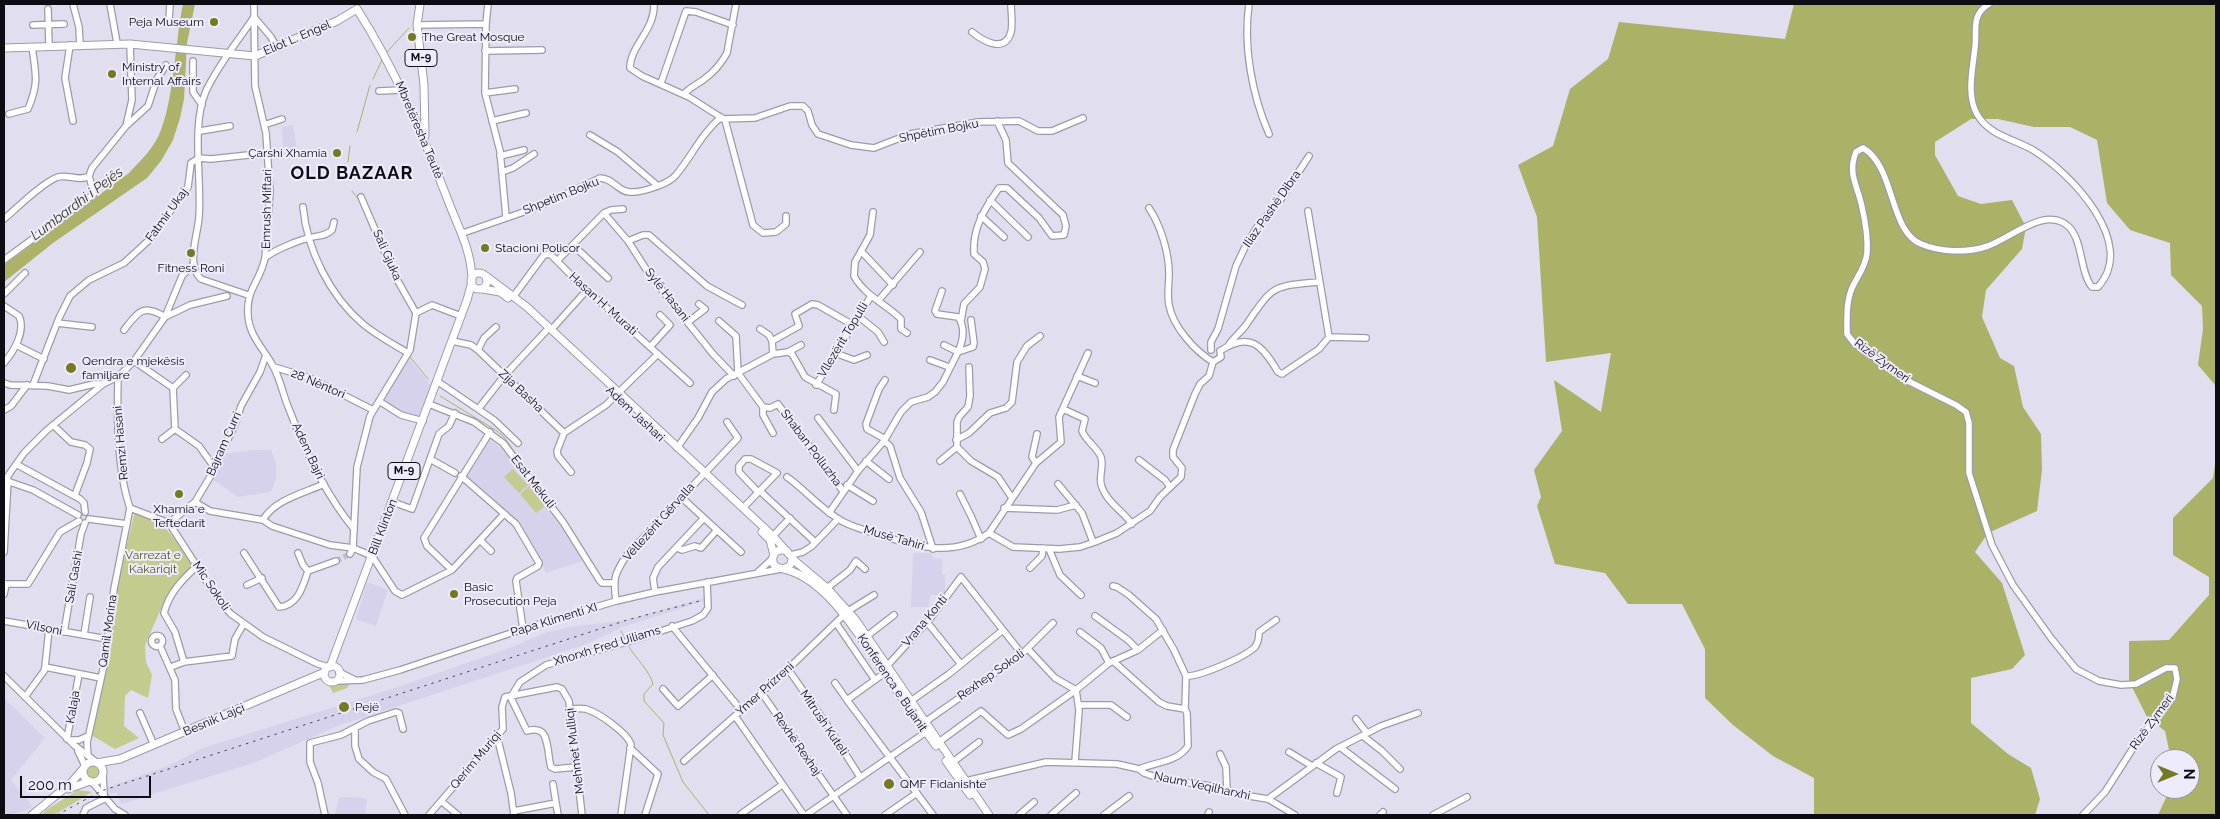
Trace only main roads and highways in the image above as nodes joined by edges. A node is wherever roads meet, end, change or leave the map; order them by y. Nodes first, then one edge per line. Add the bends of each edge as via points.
1 (418, 5) edge
2 (356, 6) edge
3 (4, 48) edge
4 (425, 141) junction
5 (472, 261) junction
6 (483, 275) junction
7 (472, 280) junction
8 (480, 289) junction
9 (467, 300) junction
10 (548, 330) junction
11 (616, 395) junction
12 (703, 475) junction
13 (790, 555) junction
14 (773, 556) junction
15 (782, 569) junction
16 (846, 613) junction
17 (340, 641) junction
18 (327, 669) junction
19 (339, 671) junction
20 (886, 671) junction
21 (307, 680) junction
22 (327, 680) junction
23 (909, 702) junction
24 (120, 759) junction
25 (96, 762) junction
26 (84, 768) junction
27 (103, 774) junction
28 (91, 782) junction
29 (964, 782) junction
30 (57, 795) junction
31 (32, 815) edge
32 (984, 815) edge
33 (989, 815) edge

1 - 4 main road, M-9
2 - 3 main road, Eliot L. Engel via 336,21 255,56 130,44
2 - 4 main road, Mbretëresha Teutë via 386,56
4 - 5 main road, Mbretëresha Teutë / M-9
5 - 6 main road, Mbretëresha Teutë / M-9
5 - 7 main road, Mbretëresha Teutë / M-9
6 - 7 main road via 474,275
6 - 8 main road, M-9 via 487,283
6 - 10 main road, Adem Jashari via 514,297
7 - 8 main road via 473,286
7 - 9 main road, Bill Klinton / M-9
8 - 9 main road, Bill Klinton / M-9
8 - 10 main road, Adem Jashari via 500,292
9 - 17 main road, Bill Klinton / M-9
10 - 11 main road, Adem Jashari
11 - 12 main road, Adem Jashari
11 - 12 main road, Adem Jashari
12 - 13 main road, Adem Jashari via 743,508
12 - 14 main road, Adem Jashari via 767,537
13 - 14 main road via 780,550
13 - 15 main road via 790,565
13 - 16 main road, Konferenca e Bujanit via 827,588
14 - 15 main road via 774,565
15 - 16 main road, Konferenca e Bujanit via 799,574
16 - 20 main road, Konferenca e Bujanit
16 - 20 main road, Konferenca e Bujanit via 867,636
17 - 18 main road, Bill Klinton / M-9
17 - 19 main road, Bill Klinton / M-9
18 - 19 main road
18 - 21 main road, Besnik Lajçi
18 - 22 main road
19 - 22 main road, Papa Klimenti XI / M-9 via 335,681
20 - 23 main road, Konferenca e Bujanit
21 - 22 main road, Besnik Lajçi
21 - 24 main road, Besnik Lajçi
23 - 29 main road, Konferenca e Bujanit
23 - 29 main road, Konferenca e Bujanit via 926,732
24 - 25 main road, Besnik Lajçi
24 - 27 main road, Besnik Lajçi
25 - 26 main road via 88,763
25 - 27 main road via 102,767
26 - 28 main road via 84,776
26 - 30 main road
27 - 28 main road via 98,781
28 - 30 main road via 74,785
29 - 32 main road, Konferenca e Bujanit
29 - 33 main road, Konferenca e Bujanit
30 - 31 main road

